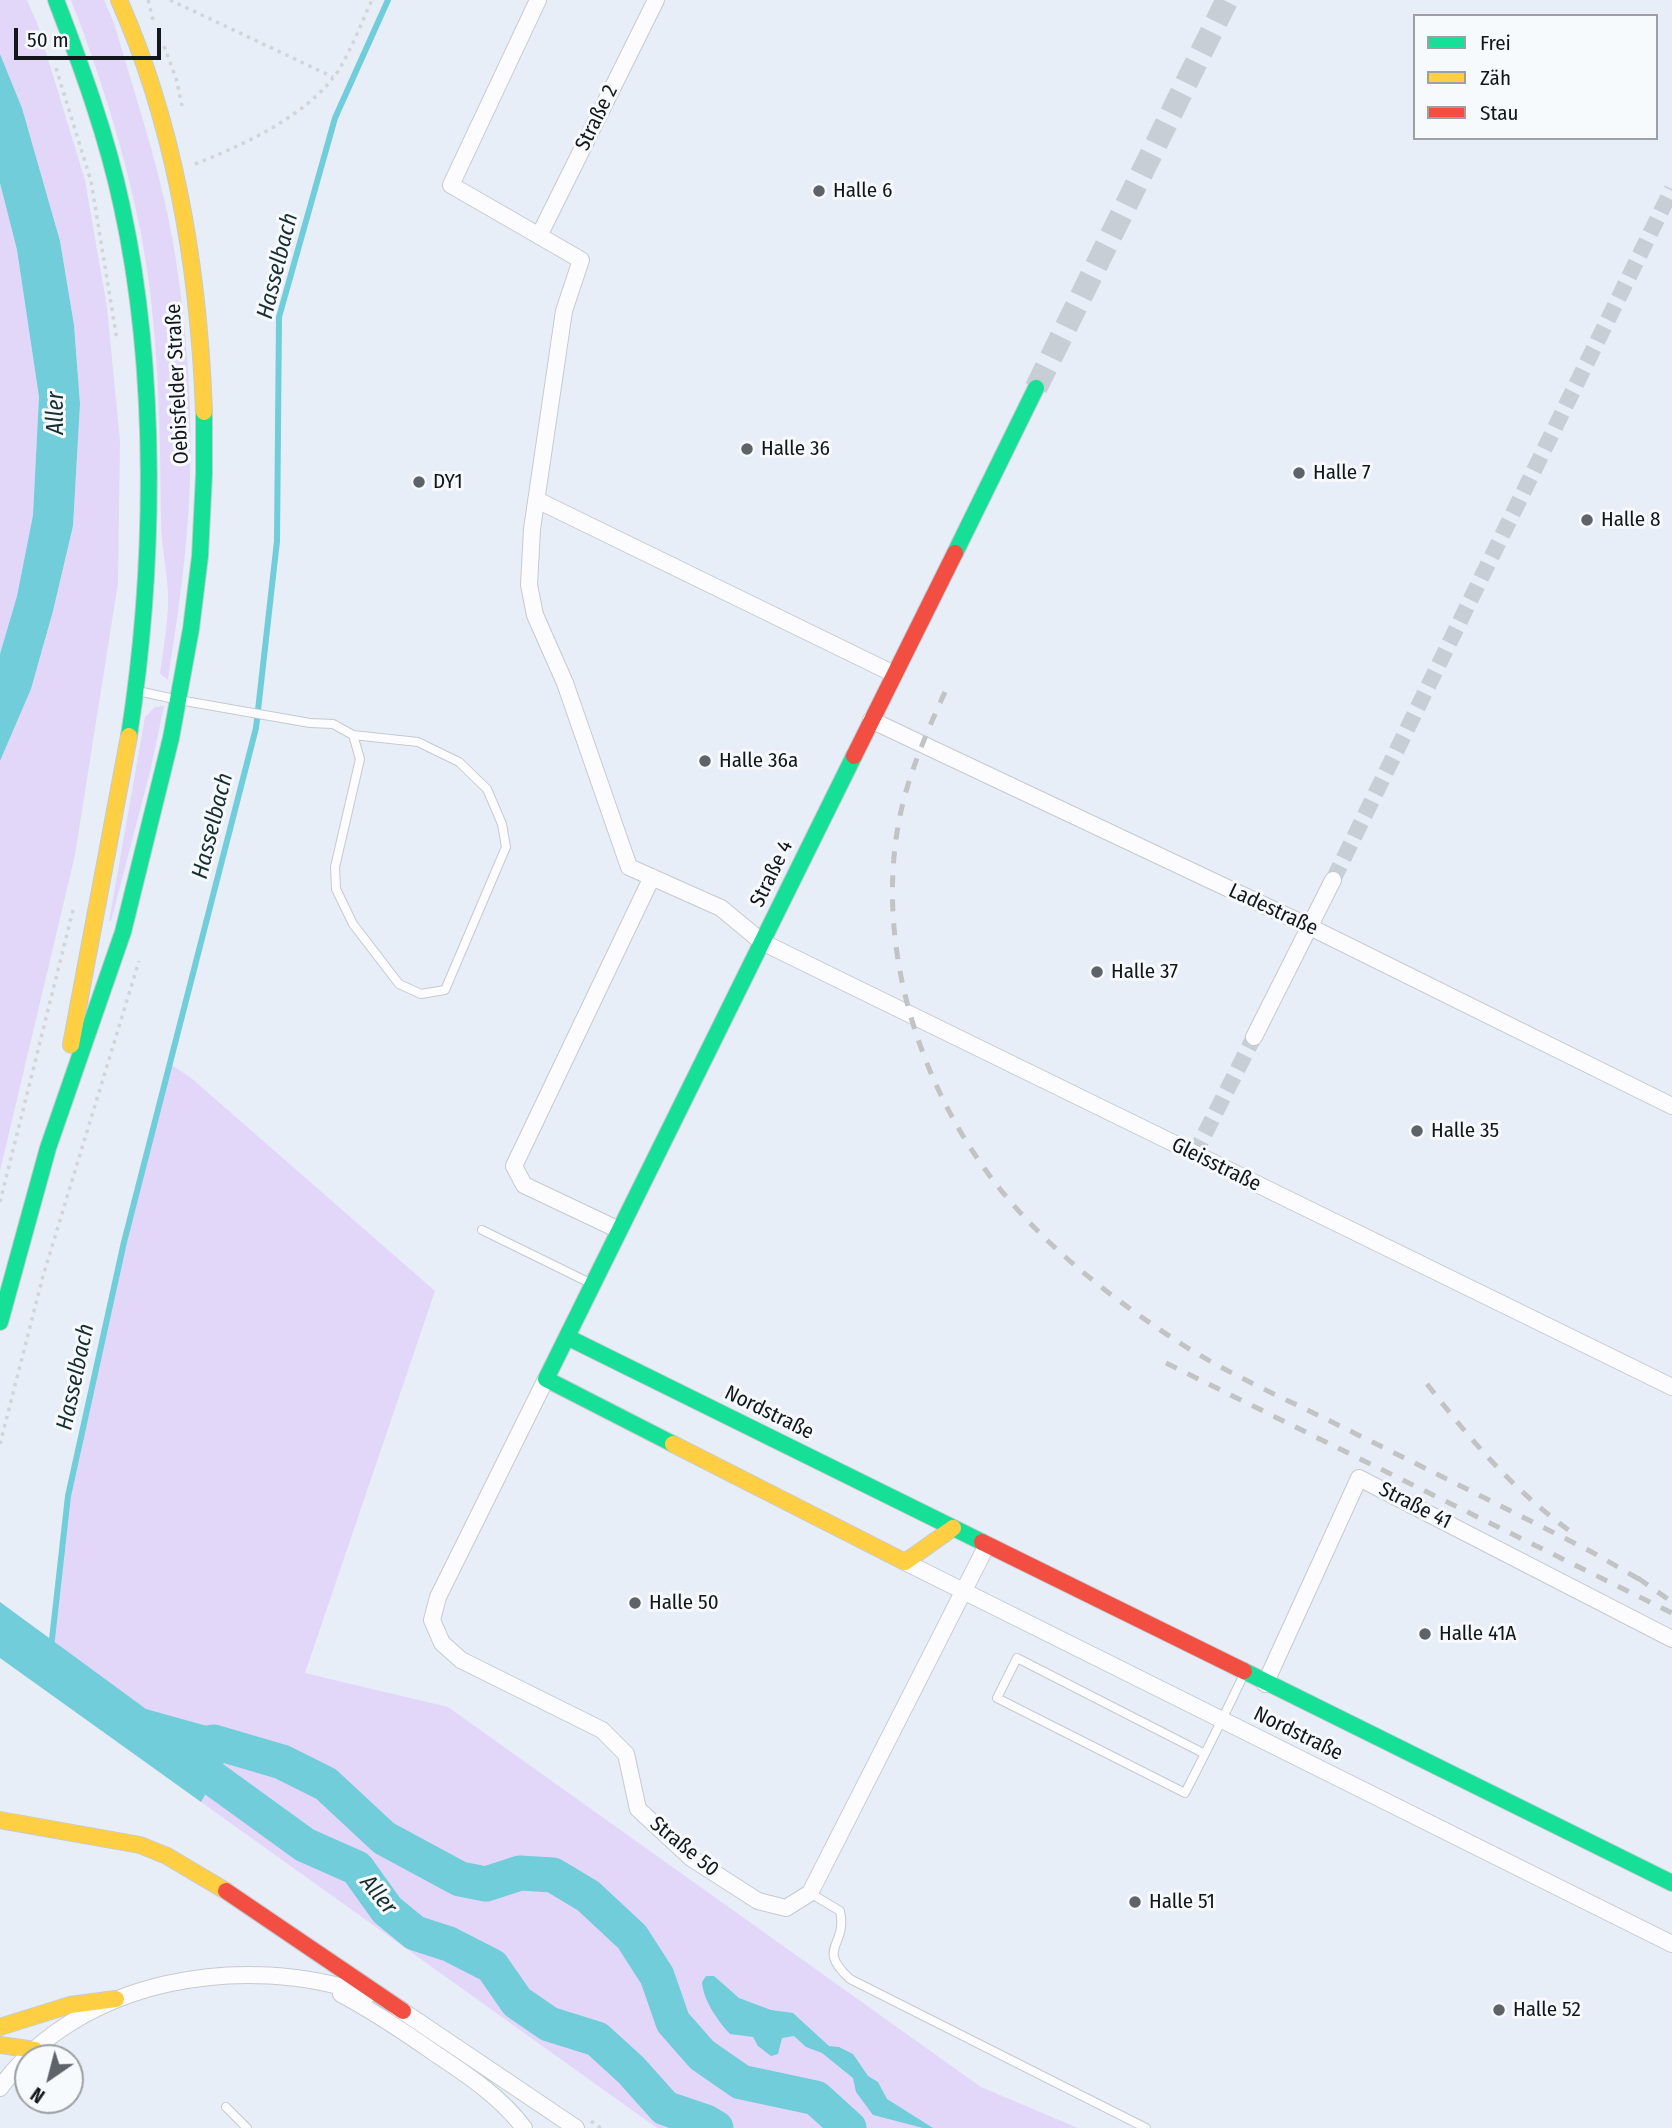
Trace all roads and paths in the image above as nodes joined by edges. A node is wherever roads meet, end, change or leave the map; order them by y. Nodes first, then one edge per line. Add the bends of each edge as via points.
1 (57, 0) edge
2 (119, 0) edge
3 (132, 0) edge
4 (170, 0) edge
5 (372, 0) edge
6 (538, 0) edge
7 (656, 0) edge
8 (128, 20) junction
9 (54, 61) dead end
10 (334, 77) junction
11 (195, 164) dead end
12 (539, 236) junction
13 (118, 349) dead end
14 (1036, 387) tunnel mouth
15 (537, 500) junction
16 (894, 674) junction
17 (135, 690) junction
18 (179, 700) junction
19 (872, 720) junction
20 (352, 735) junction
21 (652, 877) junction
22 (1333, 880) tunnel mouth
23 (75, 899) dead end
24 (1310, 927) junction
25 (762, 942) junction
26 (1254, 1037) tunnel mouth
27 (1672, 1106) edge
28 (55, 1126) junction
29 (0, 1202) edge
30 (482, 1230) dead end
31 (619, 1230) junction
32 (592, 1284) junction
33 (0, 1322) edge
34 (567, 1336) junction
35 (546, 1379) junction
36 (1672, 1387) edge
37 (953, 1528) junction
38 (987, 1545) junction
39 (905, 1562) junction
40 (964, 1591) junction
41 (1672, 1639) edge
42 (1244, 1674) junction
43 (1265, 1684) junction
44 (1222, 1720) junction
45 (1205, 1754) junction
46 (0, 1820) edge
47 (1672, 1883) edge
48 (810, 1893) junction
49 (1672, 1944) edge
50 (285, 1978) junction
51 (116, 1999) junction
52 (403, 2011) junction
53 (0, 2027) edge
54 (43, 2044) edge
55 (14, 2071) edge
56 (0, 2088) edge
57 (226, 2107) dead end
58 (247, 2128) edge
59 (524, 2128) edge
60 (576, 2128) edge
61 (1146, 2128) edge

1 - 17 main road, Oebisfelder Straße via 105,139 128,235 139,321 147,403 148,501
2 - 8 main road, Oebisfelder Straße
3 - 8 lane
4 - 10 path
5 - 10 path
6 - 12 street via 451,185
7 - 12 street, Straße 2
8 - 18 main road, Oebisfelder Straße via 177,188 202,367 200,556
9 - 13 path via 91,181
10 - 11 path via 277,125
12 - 15 street, Gleisstraße via 581,260 565,311
14 - 16 main road, Straße 4
15 - 16 street
15 - 21 street, Gleisstraße via 529,585 536,615 565,683 629,867
16 - 19 main road, Straße 4
17 - 18 lane
17 - 28 main road, Oebisfelder Straße
18 - 20 lane via 332,724
18 - 28 main road, Oebisfelder Straße via 119,943
19 - 24 street, Ladestraße
19 - 25 main road, Straße 4
20 - 20 lane via 360,759 335,867 336,889 353,924 399,984 421,994 444,990 506,847 502,824 487,789 458,762 418,742
21 - 25 street, Gleisstraße via 721,908
21 - 31 street via 514,1166 524,1185
22 - 24 street
23 - 29 path
24 - 26 street
24 - 27 street, Ladestraße
25 - 31 main road, Straße 4
25 - 36 street, Gleisstraße
28 - 33 main road
30 - 32 lane
31 - 32 main road, Straße 4
32 - 34 main road, Straße 4
34 - 35 main road, Straße 4
34 - 37 main road, Nordstraße
35 - 39 main road, Nordstraße
35 - 48 street, Straße 50 via 438,1597 432,1620 442,1643 461,1660 602,1730 626,1754 638,1809 691,1858 758,1901 786,1908
37 - 38 main road, Nordstraße
37 - 39 main road
38 - 40 street
38 - 42 main road, Nordstraße
39 - 40 street, Nordstraße
40 - 44 street, Nordstraße
40 - 48 street
41 - 43 street, Straße 41 via 1359,1478
42 - 43 main road, Nordstraße
42 - 44 lane
43 - 47 main road, Nordstraße
44 - 45 lane
44 - 49 street, Nordstraße
45 - 45 lane via 1017,1658 997,1698 1185,1793
46 - 52 main road via 105,1837 167,1856 235,1896
48 - 61 lane via 839,1911 843,1926 832,1955 850,1979
50 - 51 street via 237,1974 187,1979
50 - 52 street via 362,1993
50 - 59 street via 341,1994 385,2019 476,2081
51 - 53 main road via 70,2005
51 - 54 street
52 - 60 street
55 - 56 street
57 - 58 lane

